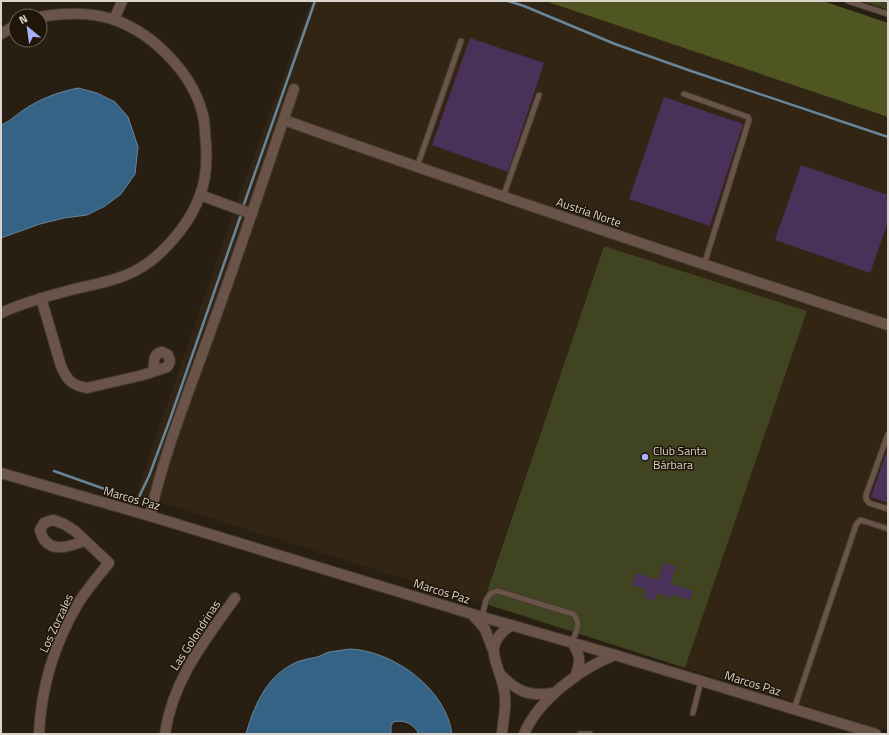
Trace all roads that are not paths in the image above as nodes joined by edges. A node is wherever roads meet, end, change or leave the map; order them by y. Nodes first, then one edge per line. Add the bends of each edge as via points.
1 (122, 1) edge
2 (848, 1) edge
3 (888, 14) edge
4 (48, 16) edge
5 (114, 20) junction
6 (460, 41) dead end
7 (294, 89) dead end
8 (684, 94) dead end
9 (539, 95) dead end
10 (284, 120) junction
11 (417, 167) junction
12 (200, 195) junction
13 (503, 196) junction
14 (250, 213) junction
15 (704, 265) junction
16 (41, 298) junction
17 (1, 313) edge
18 (888, 325) edge
19 (154, 371) dead end
20 (888, 434) edge
21 (1, 473) edge
22 (888, 509) edge
23 (150, 516) junction
24 (888, 529) edge
25 (84, 541) dead end
26 (234, 598) dead end
27 (477, 615) junction
28 (512, 625) junction
29 (572, 642) junction
30 (493, 650) junction
31 (615, 655) junction
32 (500, 674) junction
33 (575, 677) junction
34 (701, 681) junction
35 (554, 693) junction
36 (794, 709) junction
37 (693, 713) dead end
38 (39, 734) edge
39 (165, 734) edge
40 (502, 734) edge
41 (524, 734) edge
42 (580, 734) edge
43 (590, 734) edge
44 (876, 734) edge

1 - 5 street
2 - 3 lane
4 - 5 street via 75,13
5 - 12 street via 163,50 177,64 193,91 204,120 206,145
6 - 11 lane
7 - 10 street
8 - 15 lane via 748,117 749,120
9 - 13 lane
10 - 11 street, Austria Norte
10 - 14 street
11 - 13 street, Austria Norte
12 - 14 street
12 - 16 street via 182,228 157,256 142,268 127,276
13 - 15 street, Austria Norte
14 - 23 street via 168,451
15 - 18 street, Austria Norte
16 - 17 street
16 - 19 street via 61,366 71,383 86,388
20 - 22 lane via 866,495 869,502
21 - 23 street, Marcos Paz
23 - 27 street, Marcos Paz
24 - 36 lane via 860,520 856,525
25 - 38 street, Los Zorzales via 108,563 79,603 63,633 44,687
26 - 39 street, Las Golondrinas via 185,671 172,702
27 - 28 street, Marcos Paz
27 - 29 lane via 487,597 498,591 573,614 578,623
27 - 30 street
28 - 29 street, Marcos Paz
28 - 30 street via 499,635
29 - 31 street, Marcos Paz
29 - 33 street via 580,658 580,666
30 - 32 street
31 - 33 street via 592,665
31 - 34 street, Marcos Paz
32 - 35 street via 521,690 540,696
32 - 40 street via 505,698
33 - 35 street
34 - 36 street, Marcos Paz
34 - 37 lane
35 - 41 street via 536,712
36 - 44 street, Marcos Paz
42 - 43 lane

